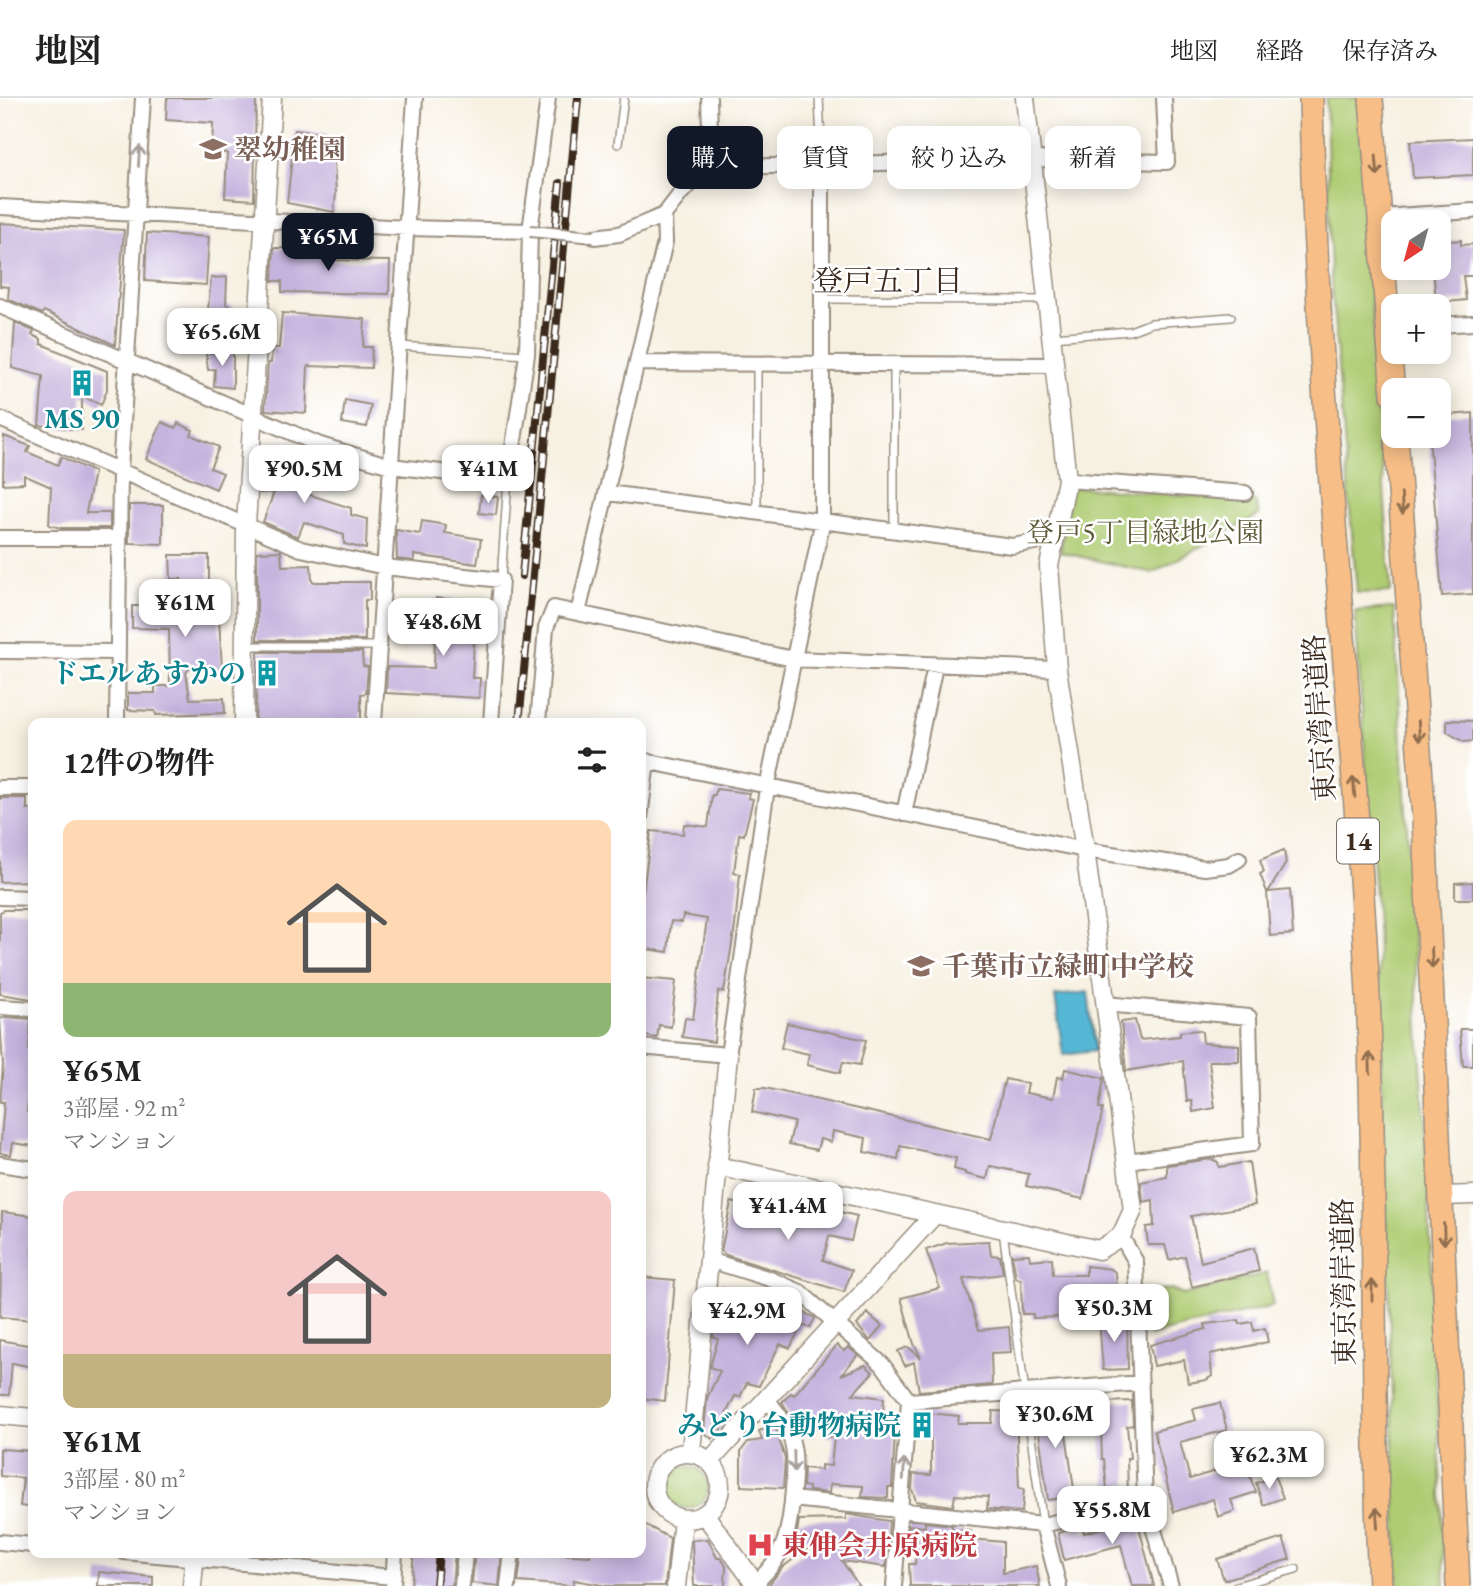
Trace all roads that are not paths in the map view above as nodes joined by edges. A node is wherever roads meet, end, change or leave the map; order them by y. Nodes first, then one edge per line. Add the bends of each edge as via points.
1 (143, 98) edge
2 (272, 98) edge
3 (415, 98) edge
4 (548, 98) edge
5 (624, 98) edge
6 (709, 98) edge
7 (818, 98) edge
8 (1025, 98) edge
9 (1164, 98) edge
10 (1311, 98) edge
11 (1371, 98) edge
12 (710, 126) edge
13 (819, 126) edge
14 (1027, 126) edge
15 (618, 144) dead end
16 (1031, 159) edge
17 (1031, 168) edge
18 (684, 189) edge
19 (821, 189) edge
20 (0, 207) edge
21 (1473, 211) edge
22 (1451, 212) edge
23 (136, 215) junction
24 (664, 215) junction
25 (1381, 217) edge
26 (265, 222) junction
27 (408, 228) junction
28 (530, 231) junction
29 (594, 237) joint
30 (822, 299) junction
31 (1046, 300) junction
32 (0, 306) edge
33 (1231, 317) dead end
34 (1473, 323) edge
35 (1451, 325) edge
36 (1050, 337) junction
37 (400, 346) junction
38 (527, 355) junction
39 (128, 362) junction
40 (638, 363) junction
41 (823, 364) junction
42 (757, 365) junction
43 (894, 365) junction
44 (1055, 365) junction
45 (253, 415) junction
46 (0, 419) edge
47 (1397, 448) edge
48 (391, 466) junction
49 (120, 470) junction
50 (508, 480) junction
51 (1067, 480) junction
52 (608, 493) junction
53 (1245, 493) dead end
54 (757, 515) junction
55 (822, 524) junction
56 (247, 525) junction
57 (894, 531) junction
58 (0, 538) edge
59 (118, 538) junction
60 (1053, 539) junction
61 (385, 567) junction
62 (501, 580) junction
63 (578, 613) junction
64 (245, 646) junction
65 (379, 646) junction
66 (0, 651) edge
67 (118, 653) junction
68 (793, 659) junction
69 (935, 666) junction
70 (1057, 669) junction
71 (117, 718) edge
72 (244, 718) edge
73 (374, 718) edge
74 (491, 718) edge
75 (538, 718) edge
76 (646, 761) edge
77 (0, 788) edge
78 (28, 788) edge
79 (767, 788) junction
80 (904, 814) junction
81 (1085, 850) junction
82 (1239, 859) dead end
83 (0, 897) edge
84 (28, 898) edge
85 (1105, 1004) junction
86 (0, 1007) edge
87 (28, 1009) edge
88 (646, 1048) edge
89 (728, 1055) junction
90 (1127, 1161) junction
91 (0, 1164) edge
92 (717, 1166) junction
93 (28, 1168) edge
94 (1473, 1195) edge
95 (1443, 1196) junction
96 (935, 1214) junction
97 (1003, 1229) junction
98 (1121, 1236) junction
99 (709, 1260) junction
100 (836, 1323) junction
101 (1141, 1383) junction
102 (1024, 1391) junction
103 (767, 1400) junction
104 (909, 1401) junction
105 (0, 1415) edge
106 (28, 1418) edge
107 (691, 1452) junction
108 (710, 1461) junction
109 (648, 1477) edge
110 (792, 1499) junction
111 (1145, 1501) junction
112 (901, 1510) junction
113 (705, 1515) junction
114 (683, 1520) junction
115 (1043, 1525) junction
116 (0, 1542) edge
117 (28, 1545) edge
118 (194, 1558) edge
119 (217, 1558) edge
120 (395, 1558) edge
121 (464, 1558) edge
122 (511, 1558) edge
123 (1296, 1569) dead end
124 (393, 1581) edge
125 (754, 1585) edge
126 (192, 1586) edge
127 (462, 1586) edge
128 (508, 1586) edge
129 (676, 1586) edge
130 (894, 1586) edge
131 (1059, 1586) edge
132 (1171, 1586) edge
133 (1236, 1586) edge
134 (1380, 1586) edge
135 (1458, 1586) edge

23 -> 1 street
2 - 26 street
3 - 27 street
4 - 28 street
5 - 15 lane
6 - 12 street
7 - 13 lane
8 - 14 street
9 - 16 street via 1167,162
134 -> 10 highway, 東京湾岸道路 / 14 via 1368,996 1317,274
11 -> 25 highway
17 - 31 street
18 - 24 street
19 - 30 street
20 - 23 street
21 - 22 street
23 - 26 street
23 - 39 street
24 - 29 street via 619,234
24 - 40 street via 665,242
26 - 27 street
26 - 45 street
27 - 28 street
27 - 37 street
28 - 29 street, bridge
28 - 38 street
30 - 31 lane
30 - 41 street
31 - 36 street
32 - 39 street
33 - 36 lane
34 - 35 street
36 - 44 street
37 - 38 lane
37 - 48 street
38 - 50 street
39 - 45 street
39 - 49 street
40 - 42 street
40 - 52 street
41 - 42 street
41 - 43 street
41 - 55 street
42 - 54 lane
43 - 44 street
43 - 57 lane
44 - 51 street
45 - 48 street via 320,445
45 - 56 street
46 - 49 street
47 -> 95 highway via 1421,765
48 - 50 street
48 - 61 street
49 - 56 street
49 - 59 street
50 - 62 lane
51 - 53 street
51 - 60 street
52 - 54 street
52 - 63 street
54 - 55 street
55 - 57 street
55 - 68 street
56 - 61 street via 302,549
56 - 64 street
57 - 60 street via 1012,546
58 - 59 street
59 - 67 street
60 - 70 street via 1049,566
61 - 62 street
61 - 65 street
62 - 74 street
63 - 68 street
63 - 75 street via 554,608 546,628
64 - 65 lane
64 - 72 street
65 - 73 street
66 - 67 street
67 - 71 street
68 - 69 street
68 - 79 street
69 - 70 street
69 - 80 street
70 - 81 street
76 - 79 street
77 - 78 street
79 - 80 street
79 - 89 street
80 - 81 street
81 - 82 street via 1205,869
81 - 85 street
83 - 84 street
85 - 90 street
85 - 90 street via 1249,1017 1252,1144
86 - 87 street
88 - 89 street
89 - 92 street
90 - 98 street via 1133,1210
91 - 93 street
92 - 96 street
92 - 99 street
94 - 95 street
95 -> 135 highway
96 - 97 street
96 - 100 street
97 - 98 street via 1100,1250
97 - 102 lane
98 - 101 street via 1136,1262
99 - 100 street via 800,1293
99 - 107 street
100 - 103 street
100 - 104 street via 882,1364
101 - 102 street
101 - 111 street
102 - 104 street
102 - 115 lane
103 - 108 street
103 -> 110 street via 788,1430 793,1447
112 -> 104 street
105 - 106 street
107 - 108 street
107 - 109 street via 674,1455
108 - 113 street via 721,1489 719,1499
109 - 114 street via 663,1510
110 - 112 street
110 - 125 street via 782,1552
111 - 115 street
111 - 132 street
112 - 115 street
112 - 130 street
113 - 114 street
113 - 125 street
114 - 129 street
115 - 131 street
116 - 117 street
118 - 126 street
119 - 124 street
120 - 124 street
121 - 127 street
122 - 128 street
123 - 133 lane

